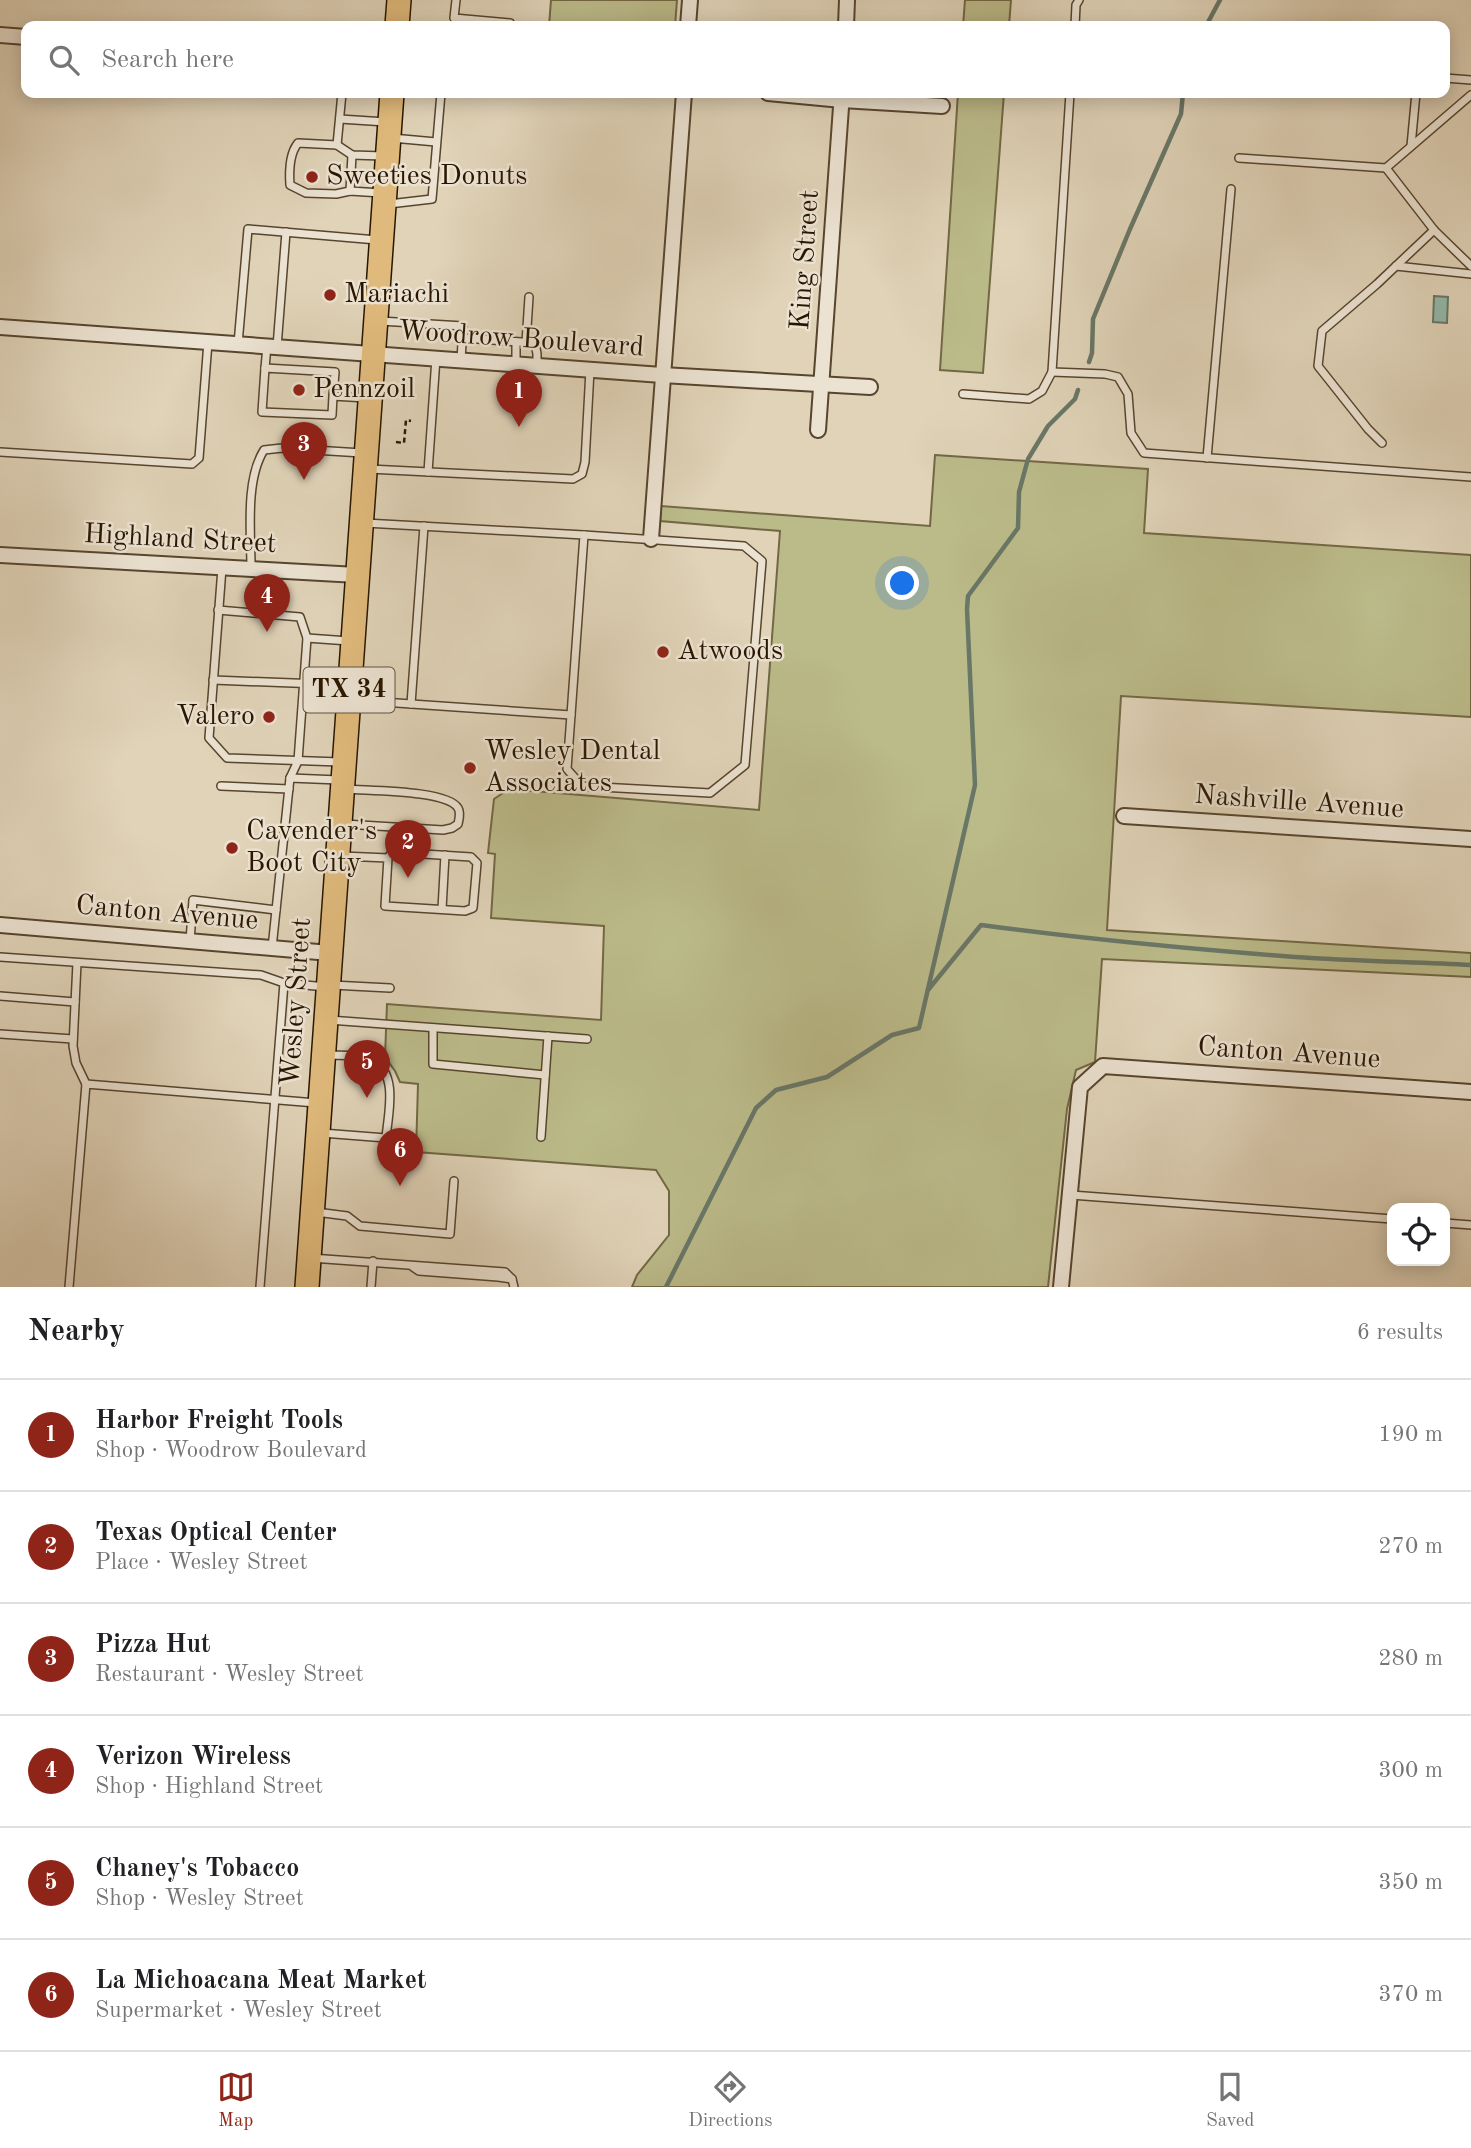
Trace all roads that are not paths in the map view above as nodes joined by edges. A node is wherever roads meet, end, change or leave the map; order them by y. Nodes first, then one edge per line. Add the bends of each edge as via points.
1 (398, 0) edge
2 (456, 0) edge
3 (690, 0) edge
4 (847, 0) edge
5 (1079, 0) edge
6 (397, 21) edge
7 (488, 21) edge
8 (688, 21) edge
9 (846, 21) edge
10 (1074, 21) edge
11 (0, 35) edge
12 (21, 37) edge
13 (1450, 78) edge
14 (1471, 80) edge
15 (1471, 95) edge
16 (342, 98) edge
17 (392, 98) edge
18 (440, 98) edge
19 (684, 98) edge
20 (842, 98) edge
21 (862, 98) edge
22 (1070, 98) edge
23 (1416, 98) edge
24 (942, 106) dead end
25 (340, 119) junction
26 (389, 139) junction
27 (436, 142) junction
28 (337, 145) junction
29 (1411, 146) junction
30 (352, 155) junction
31 (1238, 158) dead end
32 (1386, 168) junction
33 (1231, 189) dead end
34 (350, 191) junction
35 (384, 199) junction
36 (1434, 230) junction
37 (286, 232) junction
38 (382, 240) junction
39 (1396, 266) junction
40 (1471, 266) edge
41 (1471, 274) edge
42 (529, 297) dead end
43 (376, 321) junction
44 (0, 327) edge
45 (463, 338) junction
46 (208, 342) junction
47 (516, 342) junction
48 (526, 343) junction
49 (238, 344) junction
50 (272, 347) junction
51 (373, 354) junction
52 (436, 358) junction
53 (461, 360) junction
54 (516, 364) junction
55 (537, 366) junction
56 (265, 368) junction
57 (590, 370) junction
58 (1052, 372) junction
59 (662, 375) junction
60 (821, 384) junction
61 (870, 387) dead end
62 (963, 394) dead end
63 (333, 396) junction
64 (370, 398) junction
65 (818, 430) dead end
66 (1382, 443) dead end
67 (0, 452) edge
68 (1207, 458) junction
69 (366, 461) junction
70 (428, 472) junction
71 (1471, 477) edge
72 (361, 523) junction
73 (424, 526) junction
74 (584, 535) junction
75 (651, 539) junction
76 (0, 555) edge
77 (222, 567) junction
78 (251, 569) junction
79 (358, 575) junction
80 (218, 610) junction
81 (307, 638) junction
82 (353, 641) junction
83 (213, 680) junction
84 (303, 683) junction
85 (349, 693) junction
86 (411, 704) junction
87 (571, 715) junction
88 (298, 761) junction
89 (343, 777) junction
90 (290, 778) junction
91 (221, 786) dead end
92 (289, 789) junction
93 (1124, 816) dead end
94 (340, 824) junction
95 (1471, 839) edge
96 (337, 855) junction
97 (445, 855) junction
98 (388, 858) junction
99 (442, 909) junction
100 (276, 910) junction
101 (0, 925) edge
102 (190, 941) junction
103 (272, 948) junction
104 (331, 953) junction
105 (0, 957) edge
106 (77, 963) junction
107 (284, 983) junction
108 (328, 986) junction
109 (390, 988) dead end
110 (0, 996) edge
111 (75, 1002) junction
112 (326, 1020) junction
113 (433, 1028) junction
114 (0, 1034) edge
115 (548, 1036) junction
116 (587, 1038) dead end
117 (74, 1040) junction
118 (323, 1055) junction
119 (545, 1075) junction
120 (86, 1084) junction
121 (1471, 1092) edge
122 (275, 1100) junction
123 (320, 1103) junction
124 (318, 1133) junction
125 (541, 1137) dead end
126 (454, 1181) dead end
127 (1070, 1195) junction
128 (312, 1212) junction
129 (1387, 1219) edge
130 (1450, 1223) edge
131 (1471, 1225) edge
132 (309, 1257) junction
133 (373, 1261) junction
134 (513, 1283) edge
135 (69, 1287) edge
136 (260, 1287) edge
137 (307, 1287) edge
138 (371, 1287) edge
139 (1061, 1287) edge

1 - 6 main road
2 - 7 lane via 454,18
3 - 8 street
4 - 9 street
5 - 10 lane
11 - 12 street
13 - 14 lane
15 - 29 lane
16 - 25 lane
17 - 26 main road, Wesley Street / TX 34
18 - 27 lane
19 - 59 street
20 - 60 street, King Street
21 - 24 street
22 - 58 lane
23 - 29 lane
25 - 26 lane
25 - 28 lane
26 - 27 lane
26 - 30 lane
26 - 35 main road, Wesley Street / TX 34
27 - 35 lane via 432,199
28 - 30 lane
28 - 34 lane via 298,143 292,150 290,185 306,193
29 - 32 lane
30 - 34 lane
31 - 32 lane
32 - 36 lane
33 - 68 lane
34 - 35 lane
35 - 38 main road, Wesley Street / TX 34
36 - 39 lane
36 - 40 lane
37 - 38 lane
37 - 49 lane via 248,229
37 - 50 lane
38 - 43 main road, Wesley Street / TX 34
39 - 41 lane
39 - 66 lane via 1322,331 1318,366
42 - 48 lane
43 - 45 lane via 463,326
43 - 51 main road, Wesley Street / TX 34
44 - 46 street, Woodrow Boulevard
45 - 47 lane
45 - 53 lane
46 - 49 street, Woodrow Boulevard
46 - 67 lane via 197,462
47 - 48 lane
47 - 54 lane
48 - 55 lane via 535,343
49 - 50 street, Woodrow Boulevard
50 - 51 street, Woodrow Boulevard
50 - 56 lane
51 - 52 street, Woodrow Boulevard
51 - 64 main road, Wesley Street / TX 34
52 - 53 street, Woodrow Boulevard
52 - 70 lane
53 - 54 street, Woodrow Boulevard
54 - 55 street, Woodrow Boulevard
55 - 57 street, Woodrow Boulevard
56 - 63 lane via 335,372
56 - 63 lane via 262,412 332,415
57 - 59 street, Woodrow Boulevard
57 - 70 lane via 582,474 561,479
58 - 62 lane via 1042,391 1029,399
58 - 68 lane via 1118,377 1128,394 1131,433 1144,453
59 - 60 street, Woodrow Boulevard
59 - 75 street
60 - 61 street, Woodrow Boulevard
60 - 65 street, King Street
63 - 64 lane
64 - 69 main road, Wesley Street / TX 34
68 - 71 lane
69 - 70 lane
69 - 72 main road, Wesley Street / TX 34
69 - 78 lane via 282,448 264,450 256,462 252,490
72 - 73 lane
72 - 79 main road, Wesley Street / TX 34
73 - 74 lane
73 - 86 lane
74 - 75 lane
74 - 87 lane
75 - 87 lane via 744,546 762,561 745,765 710,793 582,786 567,769
76 - 77 street, Highland Street
77 - 78 street, Highland Street
77 - 80 lane
78 - 79 street, Highland Street
79 - 82 main road, Wesley Street / TX 34
80 - 81 lane via 300,617
80 - 83 lane
81 - 82 lane
81 - 84 lane
82 - 85 main road, Wesley Street / TX 34
83 - 84 lane
83 - 88 lane via 209,737 227,758
84 - 85 lane
84 - 88 lane
85 - 86 lane
85 - 89 main road, Wesley Street / TX 34
86 - 87 lane
88 - 89 lane
88 - 90 lane
89 - 90 lane
89 - 94 main road, Wesley Street / TX 34
89 - 94 lane via 434,795 449,801 460,815 458,824 443,830
90 - 92 lane
91 - 92 lane
92 - 100 lane
93 - 95 street, Nashville Avenue
94 - 96 main road, Wesley Street / TX 34
96 - 98 lane
96 - 104 main road, Wesley Street / TX 34
97 - 98 lane via 392,852
97 - 99 lane
97 - 99 lane via 471,857 477,863 473,908
98 - 99 lane via 385,906
100 - 102 lane via 193,900
100 - 103 lane
101 - 102 street, Canton Avenue
102 - 103 street, Canton Avenue
103 - 104 street, Canton Avenue
104 - 108 main road, Wesley Street / TX 34
105 - 106 lane
106 - 107 lane via 261,975
106 - 111 lane
107 - 108 lane
107 - 122 lane
108 - 109 lane
108 - 112 main road, Wesley Street / TX 34
110 - 111 lane
111 - 117 lane
112 - 113 lane
112 - 118 main road, Wesley Street / TX 34
113 - 115 lane
113 - 119 lane via 433,1064
114 - 117 lane
115 - 116 lane
115 - 119 lane
117 - 120 lane via 76,1063
118 - 123 main road, Wesley Street / TX 34
118 - 124 lane via 371,1059 382,1067 390,1086 386,1138
119 - 125 lane
120 - 122 lane
120 - 135 lane
121 - 127 street, Canton Avenue via 1104,1066 1080,1087
122 - 123 lane
122 - 136 lane
123 - 124 main road, Wesley Street / TX 34
124 - 128 main road, Wesley Street / TX 34
126 - 128 lane via 450,1234 360,1226 346,1216
127 - 129 lane
127 - 139 street
128 - 132 main road, Wesley Street / TX 34
130 - 131 lane
132 - 133 lane
132 - 137 main road, Wesley Street / TX 34
133 - 134 lane via 505,1272
133 - 138 lane

